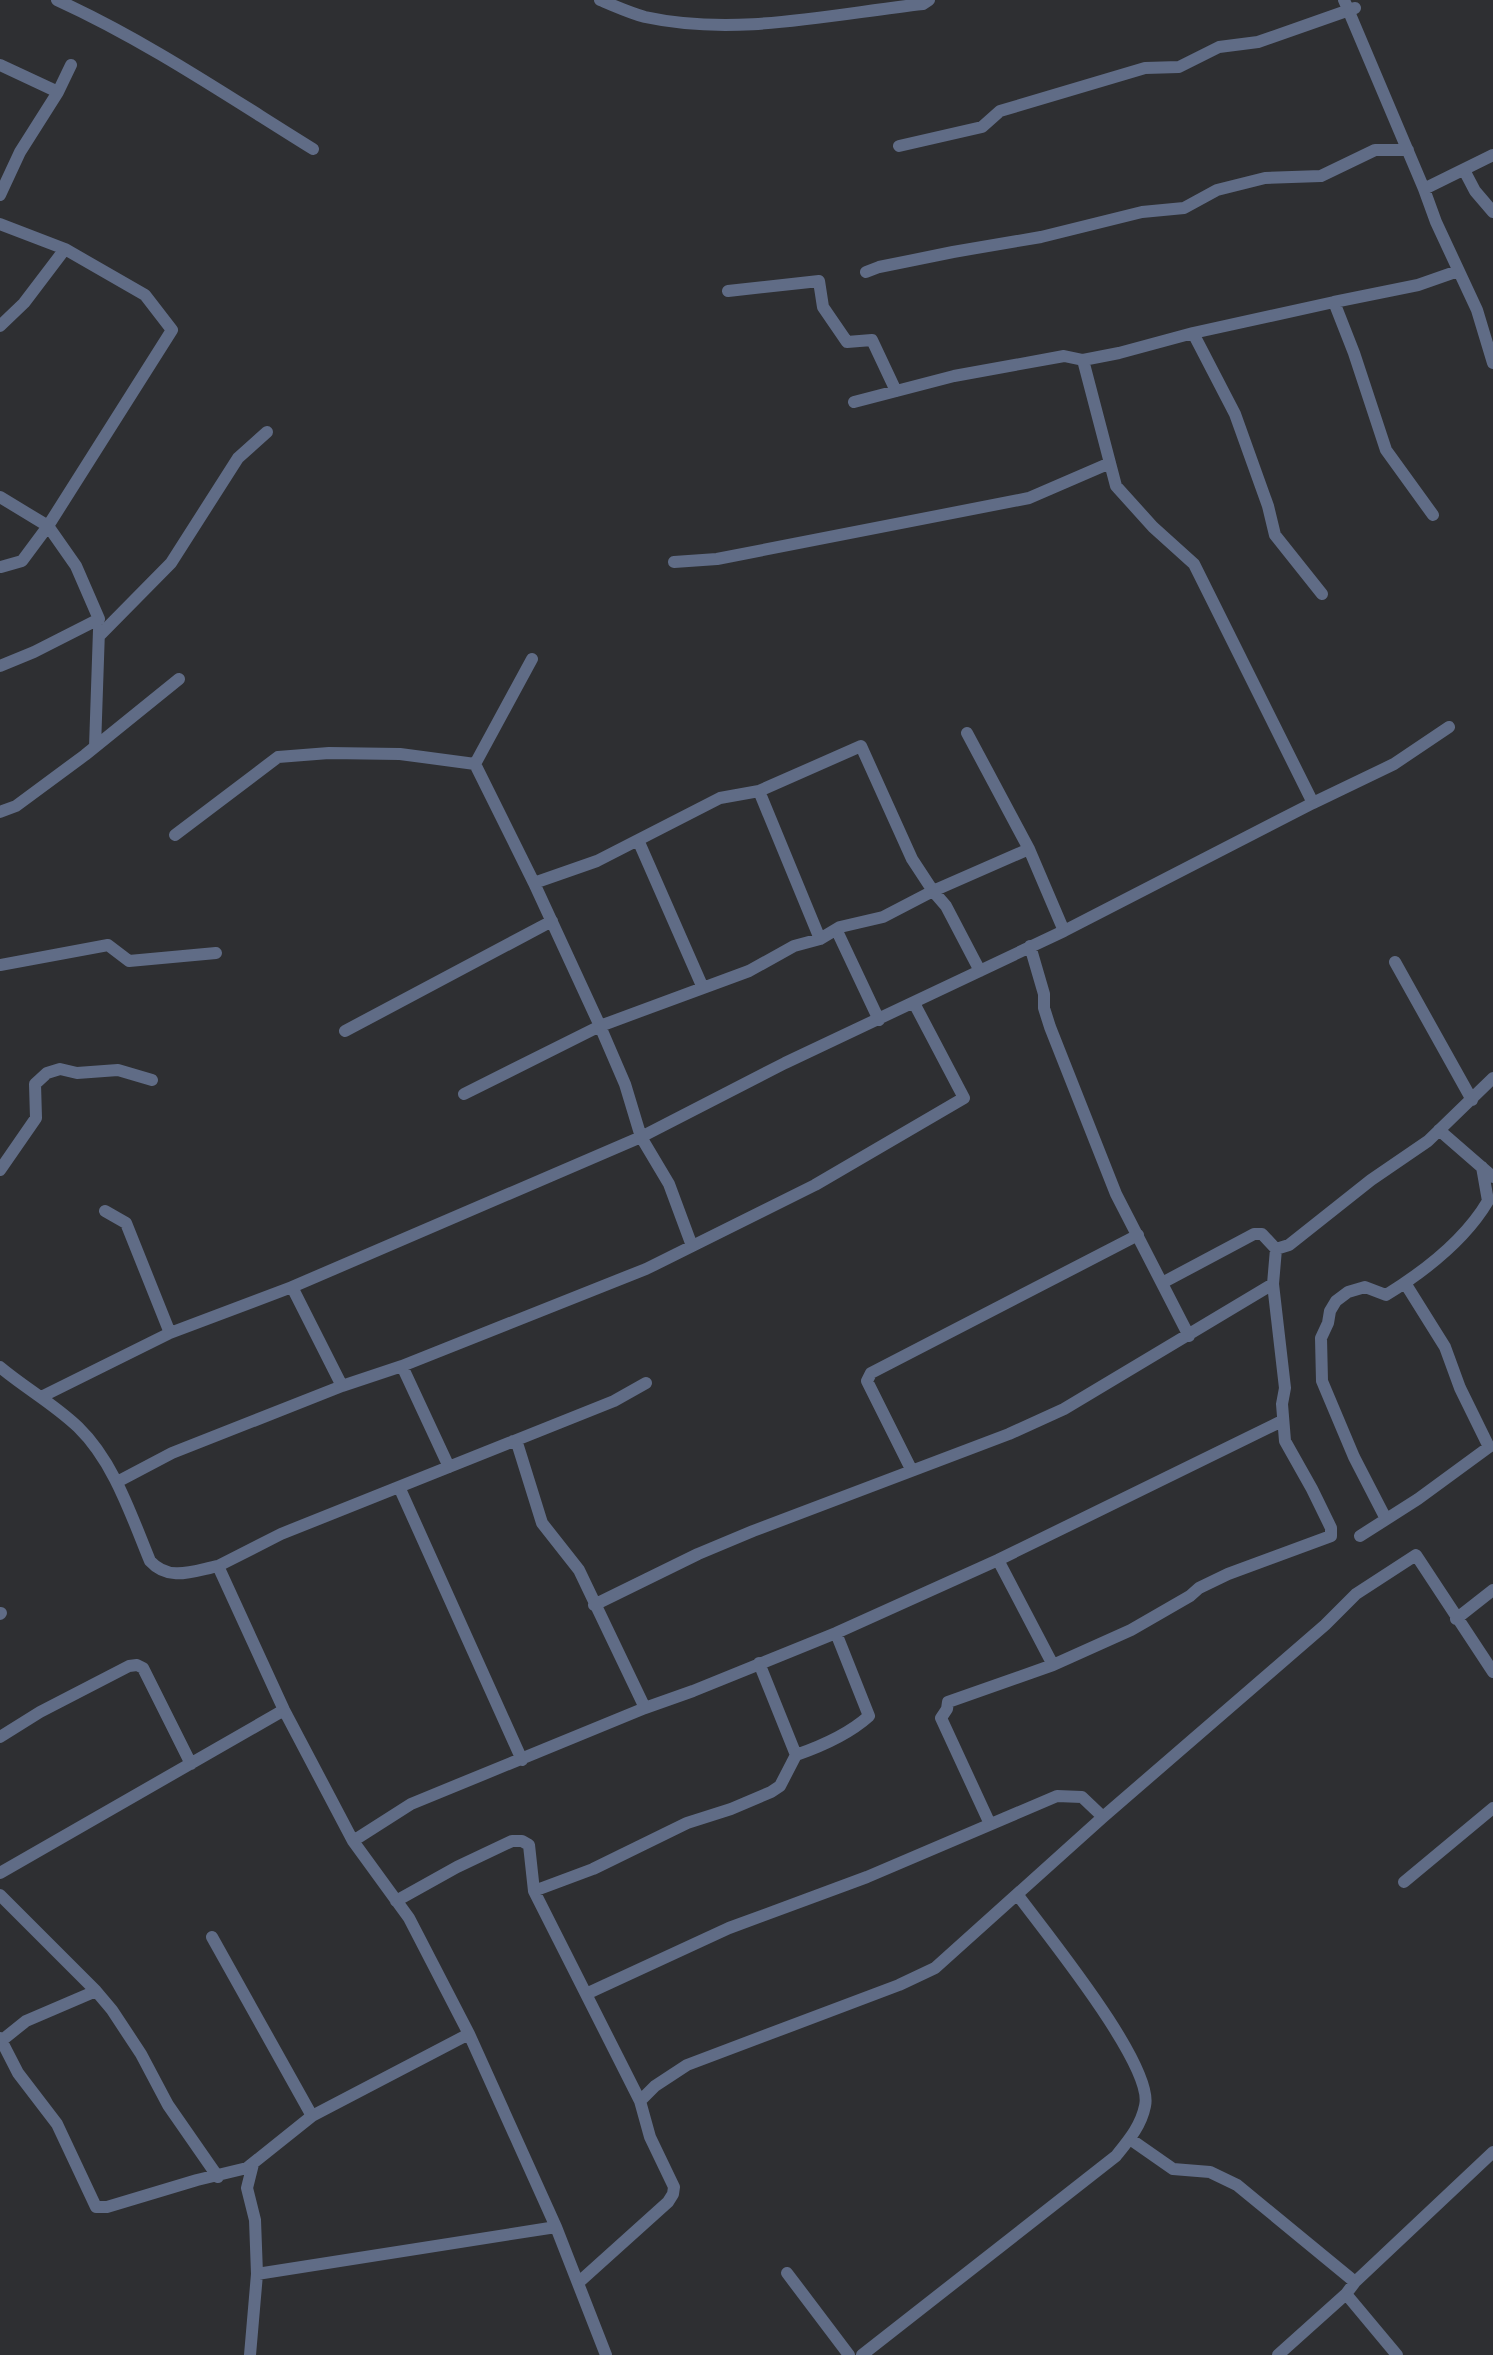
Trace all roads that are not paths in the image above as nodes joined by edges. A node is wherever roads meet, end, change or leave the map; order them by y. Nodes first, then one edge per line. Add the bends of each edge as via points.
1 (57, 0) edge
2 (600, 0) edge
3 (929, 0) edge
4 (1350, 7) edge
5 (0, 65) edge
6 (71, 65) dead end
7 (58, 92) junction
8 (899, 146) dead end
9 (313, 149) dead end
10 (1408, 150) junction
11 (1493, 155) edge
12 (1464, 170) junction
13 (1424, 189) junction
14 (0, 195) edge
15 (1493, 212) edge
16 (0, 223) edge
17 (65, 249) junction
18 (1458, 271) junction
19 (866, 272) dead end
20 (728, 291) dead end
21 (1334, 302) junction
22 (0, 326) edge
23 (1193, 333) junction
24 (1083, 360) junction
25 (1493, 363) edge
26 (896, 391) junction
27 (854, 402) dead end
28 (267, 432) dead end
29 (1110, 463) junction
30 (0, 497) edge
31 (1433, 515) dead end
32 (48, 526) junction
33 (674, 562) dead end
34 (1, 566) edge
35 (1322, 594) dead end
36 (99, 619) junction
37 (99, 636) junction
38 (532, 659) dead end
39 (0, 666) edge
40 (179, 679) dead end
41 (1449, 727) dead end
42 (968, 733) dead end
43 (95, 747) junction
44 (475, 764) junction
45 (760, 791) junction
46 (1313, 803) junction
47 (0, 812) edge
48 (175, 835) dead end
49 (638, 840) junction
50 (1029, 849) junction
51 (534, 883) junction
52 (933, 891) junction
53 (552, 921) junction
54 (837, 931) junction
55 (1064, 931) junction
56 (820, 939) junction
57 (1030, 946) junction
58 (216, 953) dead end
59 (1395, 962) dead end
60 (0, 965) edge
61 (980, 971) junction
62 (703, 988) junction
63 (914, 1003) junction
64 (878, 1020) junction
65 (600, 1026) junction
66 (345, 1031) dead end
67 (1493, 1078) edge
68 (152, 1080) dead end
69 (464, 1094) dead end
70 (1472, 1100) junction
71 (1439, 1130) junction
72 (641, 1137) junction
73 (1482, 1167) junction
74 (0, 1170) edge
75 (1493, 1177) edge
76 (1491, 1201) edge
77 (105, 1211) dead end
78 (1138, 1235) junction
79 (692, 1246) junction
80 (1276, 1249) junction
81 (1162, 1283) junction
82 (1405, 1283) junction
83 (1273, 1284) junction
84 (292, 1287) junction
85 (170, 1333) junction
86 (1189, 1336) junction
87 (402, 1366) junction
88 (0, 1367) edge
89 (646, 1383) dead end
90 (342, 1386) junction
91 (41, 1397) junction
92 (1282, 1421) junction
93 (513, 1441) junction
94 (449, 1467) junction
95 (911, 1469) junction
96 (117, 1482) junction
97 (400, 1489) junction
98 (1386, 1519) junction
99 (1360, 1536) dead end
100 (998, 1560) junction
101 (218, 1566) junction
102 (1493, 1590) edge
103 (594, 1605) junction
104 (1456, 1619) junction
105 (836, 1633) junction
106 (759, 1662) junction
107 (1053, 1665) junction
108 (1493, 1672) edge
109 (645, 1708) junction
110 (284, 1710) junction
111 (0, 1737) edge
112 (796, 1755) junction
113 (522, 1760) junction
114 (191, 1765) junction
115 (1493, 1808) edge
116 (1103, 1818) junction
117 (990, 1824) junction
118 (353, 1841) junction
119 (0, 1873) edge
120 (1404, 1882) dead end
121 (534, 1891) junction
122 (1017, 1894) junction
123 (0, 1895) edge
124 (397, 1901) junction
125 (212, 1937) dead end
126 (96, 1991) junction
127 (586, 1994) junction
128 (469, 2034) junction
129 (1, 2040) edge
130 (640, 2101) junction
131 (312, 2116) junction
132 (1130, 2139) junction
133 (1493, 2152) edge
134 (253, 2164) junction
135 (218, 2177) junction
136 (556, 2227) junction
137 (786, 2273) dead end
138 (257, 2274) junction
139 (1354, 2282) junction
140 (578, 2283) junction
141 (1346, 2294) junction
142 (250, 2355) edge
143 (607, 2355) edge
144 (849, 2355) edge
145 (862, 2355) edge
146 (1278, 2355) edge
147 (1397, 2355) edge

1 - 9 street via 166,58
2 - 3 street via 643,16 688,24 776,23
4 - 8 street via 1258,42 1219,47 1179,66 1145,68 1000,111 982,127
4 - 10 street
5 - 7 street
6 - 7 street
7 - 14 street via 20,152
10 - 13 street
10 - 19 street via 1375,150 1321,176 1265,178 1217,190 1184,208 1142,212
11 - 12 street
12 - 13 street
12 - 15 street
13 - 18 street
16 - 17 street
17 - 22 street via 24,303
17 - 32 street via 145,295 172,330
18 - 21 street via 1418,285
18 - 25 street via 1477,310
20 - 26 street via 819,281 823,307 847,342 872,340
21 - 23 street
21 - 31 street via 1386,450
23 - 24 street
23 - 35 street via 1235,414 1275,535
24 - 26 street via 1064,356
24 - 29 street
26 - 27 street
28 - 37 street via 238,458 171,564
29 - 33 street via 1029,498 717,559
29 - 46 street via 1116,486 1194,564
30 - 32 street
32 - 34 street via 22,561
32 - 36 street via 76,566
36 - 37 street
36 - 39 street
37 - 43 street
38 - 44 street
40 - 43 street
41 - 46 street via 1394,764
42 - 50 street
43 - 47 street via 16,806
44 - 48 street via 400,754 278,757
44 - 51 street
45 - 49 street via 720,798
45 - 52 street via 861,746 912,859
45 - 56 street
46 - 55 street
49 - 51 street via 597,861
49 - 62 street
50 - 52 street
50 - 55 street
51 - 53 street
52 - 54 street via 883,917
52 - 61 street via 946,906
53 - 65 street
53 - 66 street
54 - 56 street
54 - 64 street
55 - 57 street
56 - 62 street via 794,946 771,961
57 - 61 street
57 - 78 street via 1050,1027 1116,1194
58 - 60 street via 129,961 108,945
59 - 70 street
61 - 63 street
62 - 65 street
63 - 64 street
63 - 79 street via 964,1098 815,1185
64 - 72 street
65 - 69 street
65 - 72 street
67 - 70 street
68 - 74 street via 118,1070 47,1073 35,1084 36,1118
70 - 71 street
71 - 73 street
71 - 80 street via 1289,1245
72 - 79 street via 669,1184
72 - 84 street
73 - 75 street
73 - 76 street
76 - 82 street via 1446,1251
77 - 85 street via 126,1223
78 - 81 street
78 - 95 street via 871,1373 867,1381
79 - 87 street via 646,1269
80 - 81 street via 1262,1234 1254,1234
80 - 83 street
81 - 86 street
82 - 98 street via 1445,1347 1489,1447
82 - 98 street via 1386,1295 1365,1287 1348,1292 1330,1311 1321,1338 1322,1381
83 - 86 street
83 - 92 street via 1285,1388
84 - 85 street
84 - 90 street
85 - 91 street
86 - 95 street via 1064,1409
87 - 90 street
87 - 94 street
88 - 91 street
89 - 93 street via 614,1401
90 - 96 street via 172,1452
91 - 96 street via 79,1427
92 - 100 street
92 - 107 street via 1285,1441 1331,1536 1228,1574 1131,1630
93 - 94 street
93 - 103 street via 542,1523 579,1570
94 - 97 street
95 - 103 street via 742,1535
96 - 101 street via 156,1567 177,1574
97 - 101 street via 281,1534
97 - 113 street
98 - 99 street
100 - 105 street
100 - 107 street
101 - 110 street
102 - 104 street
103 - 109 street
104 - 108 street
104 - 116 street via 1416,1555 1356,1594
105 - 106 street
105 - 112 street via 869,1716 817,1748
106 - 109 street
106 - 112 street
107 - 117 street via 951,1699 941,1718
109 - 113 street
110 - 114 street
110 - 118 street
111 - 114 street via 40,1712 137,1665 143,1668
112 - 121 street via 780,1786 771,1792 687,1823 593,1869
113 - 118 street via 411,1804
114 - 119 street
115 - 120 street
116 - 117 street via 1082,1797 1057,1796
116 - 122 street
117 - 127 street via 867,1877 729,1928
118 - 124 street
121 - 124 street via 529,1845 512,1841
121 - 127 street
122 - 130 street via 935,1968 687,2065
122 - 132 street via 1115,2029 1139,2071 1146,2104
123 - 126 street
124 - 128 street
125 - 131 street
126 - 129 street via 26,2021
126 - 135 street
127 - 130 street
128 - 131 street
128 - 136 street
129 - 135 street via 18,2073 57,2124 96,2207
130 - 140 street via 673,2194
131 - 134 street
132 - 139 street via 1173,2169 1210,2172 1237,2185
132 - 145 street via 1116,2157
133 - 139 street
134 - 135 street
134 - 138 street via 247,2188
136 - 138 street
136 - 140 street
137 - 144 street
138 - 142 street
139 - 141 street
140 - 143 street
141 - 146 street
141 - 147 street

